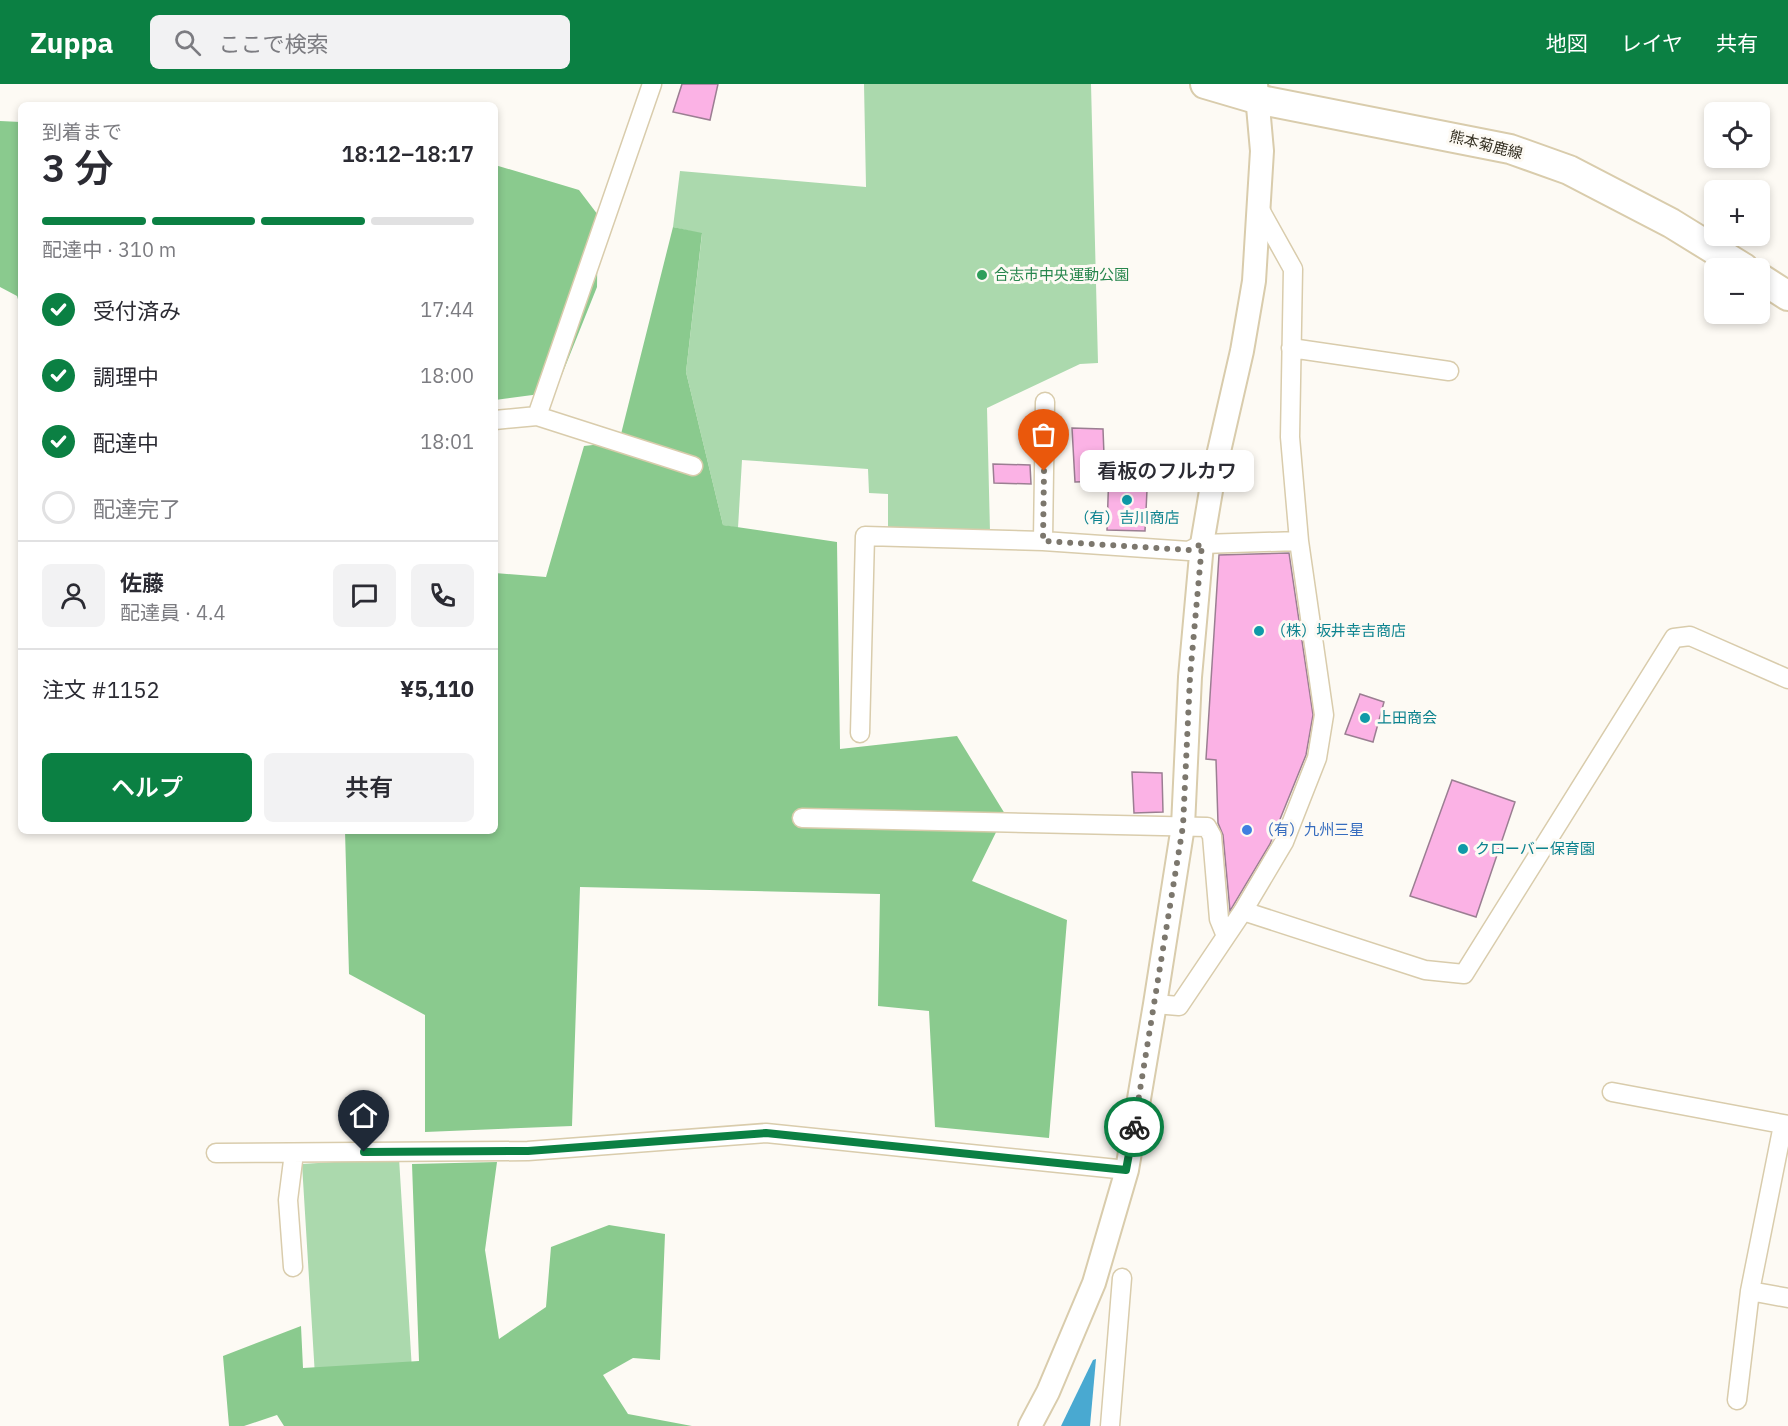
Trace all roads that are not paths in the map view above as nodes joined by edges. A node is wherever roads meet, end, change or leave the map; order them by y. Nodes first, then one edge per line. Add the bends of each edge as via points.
1 (652, 84) edge
2 (1205, 84) edge
3 (1256, 91) edge
4 (1259, 208) junction
5 (1728, 258) edge
6 (1770, 284) edge
7 (1788, 296) edge
8 (1292, 348) junction
9 (1449, 371) dead end
10 (1045, 402) dead end
11 (537, 416) junction
12 (498, 420) edge
13 (693, 466) dead end
14 (1043, 541) junction
15 (1299, 542) junction
16 (1202, 544) junction
17 (1788, 679) edge
18 (860, 733) dead end
19 (802, 818) dead end
20 (1183, 826) junction
21 (1244, 911) junction
22 (1226, 936) junction
23 (1155, 1004) junction
24 (1612, 1092) dead end
25 (1786, 1125) edge
26 (216, 1153) dead end
27 (294, 1153) junction
28 (1126, 1170) junction
29 (292, 1267) dead end
30 (1122, 1278) dead end
31 (1750, 1291) junction
32 (1788, 1298) edge
33 (1737, 1400) dead end
34 (1030, 1426) edge
35 (1110, 1426) edge

1 - 11 street
2 - 3 main road, 熊本菊鹿線
3 - 4 street via 1262,151
3 - 5 main road, 熊本菊鹿線 via 1510,149 1569,170 1671,223
4 - 8 street via 1293,269
4 - 16 street via 1254,281
6 - 7 main road
8 - 9 street
8 - 15 street via 1290,437
10 - 14 street
11 - 12 street
11 - 13 street
14 - 16 street via 1189,550
14 - 18 street via 865,536
15 - 16 street
15 - 21 street via 1324,715 1317,758 1284,842
16 - 20 street via 1190,677
17 - 21 street via 1690,636 1674,638 1464,974 1425,970
19 - 20 street
20 - 22 street via 1207,827 1212,836 1219,919
20 - 23 street
21 - 22 street
22 - 23 street via 1179,1006
23 - 28 street
24 - 25 street
25 - 31 street
26 - 27 street
27 - 28 street via 528,1151 766,1133
27 - 29 street via 288,1200
28 - 34 street via 1094,1283
30 - 35 street
31 - 32 street
31 - 33 street

